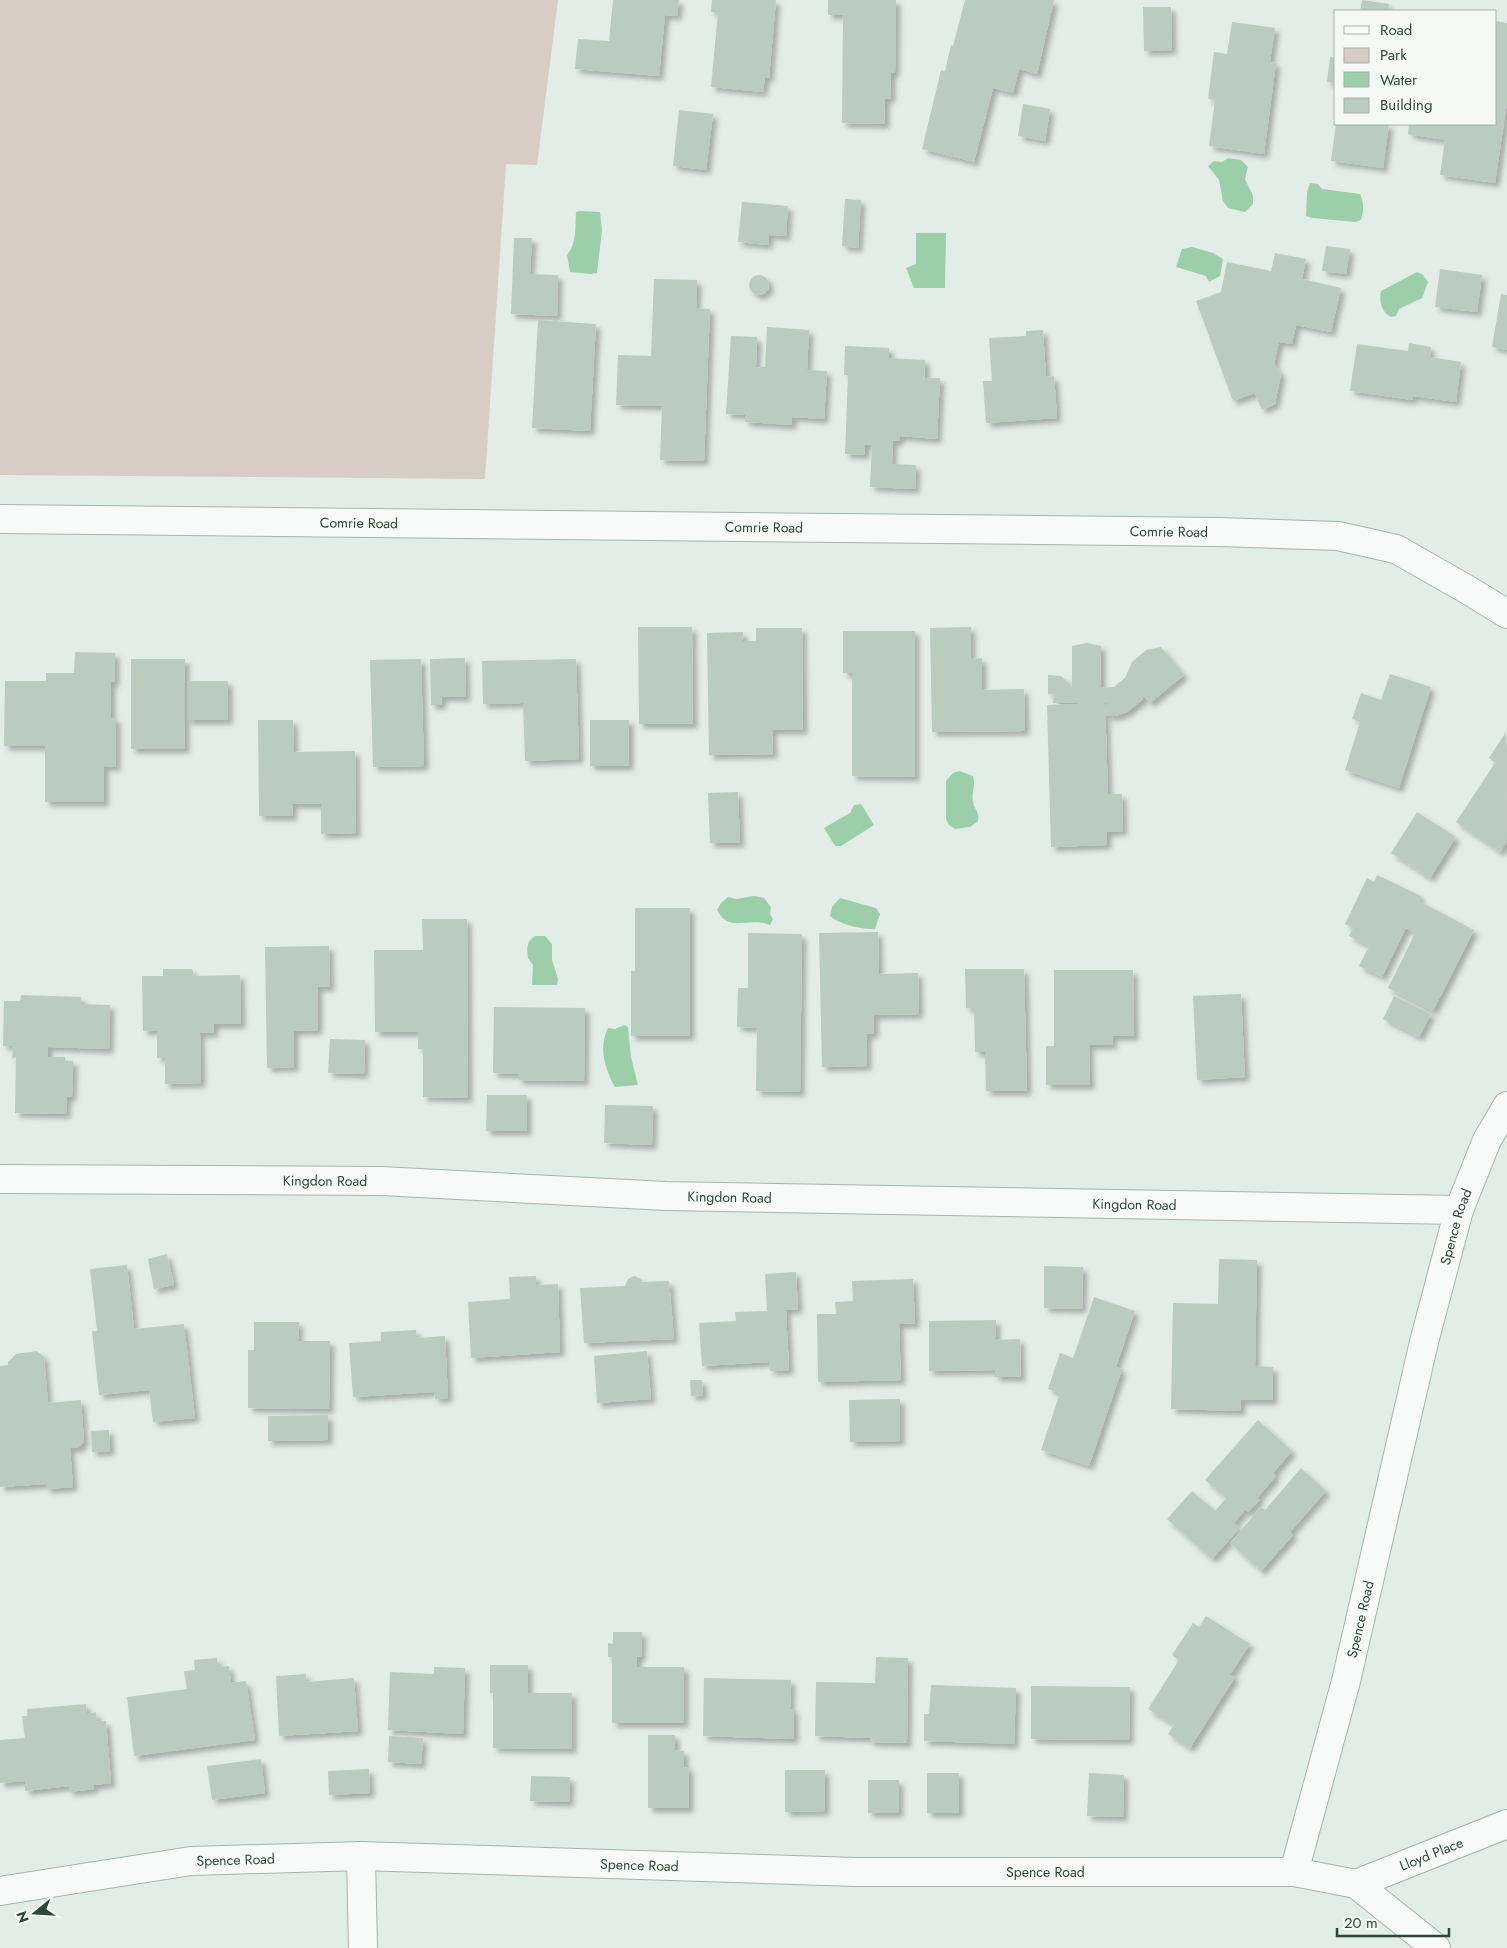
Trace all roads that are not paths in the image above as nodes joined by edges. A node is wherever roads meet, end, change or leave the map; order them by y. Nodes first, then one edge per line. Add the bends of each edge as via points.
1 (0, 519) edge
2 (1507, 614) edge
3 (1507, 1106) edge
4 (0, 1179) edge
5 (1459, 1210) junction
6 (1507, 1824) edge
7 (361, 1856) junction
8 (1294, 1872) junction
9 (1356, 1884) junction
10 (0, 1890) edge
11 (363, 1948) edge
12 (1436, 1948) edge

1 - 2 street, Comrie Road via 1338,536 1396,549
3 - 5 street, Spence Road via 1487,1140
4 - 5 street, Kingdon Road via 381,1181 666,1196
5 - 8 street, Spence Road via 1424,1342 1346,1681
6 - 9 street, Lloyd Place
7 - 8 street, Spence Road via 856,1872
7 - 10 street, Spence Road via 191,1861
7 - 11 street
8 - 9 street
9 - 12 street

